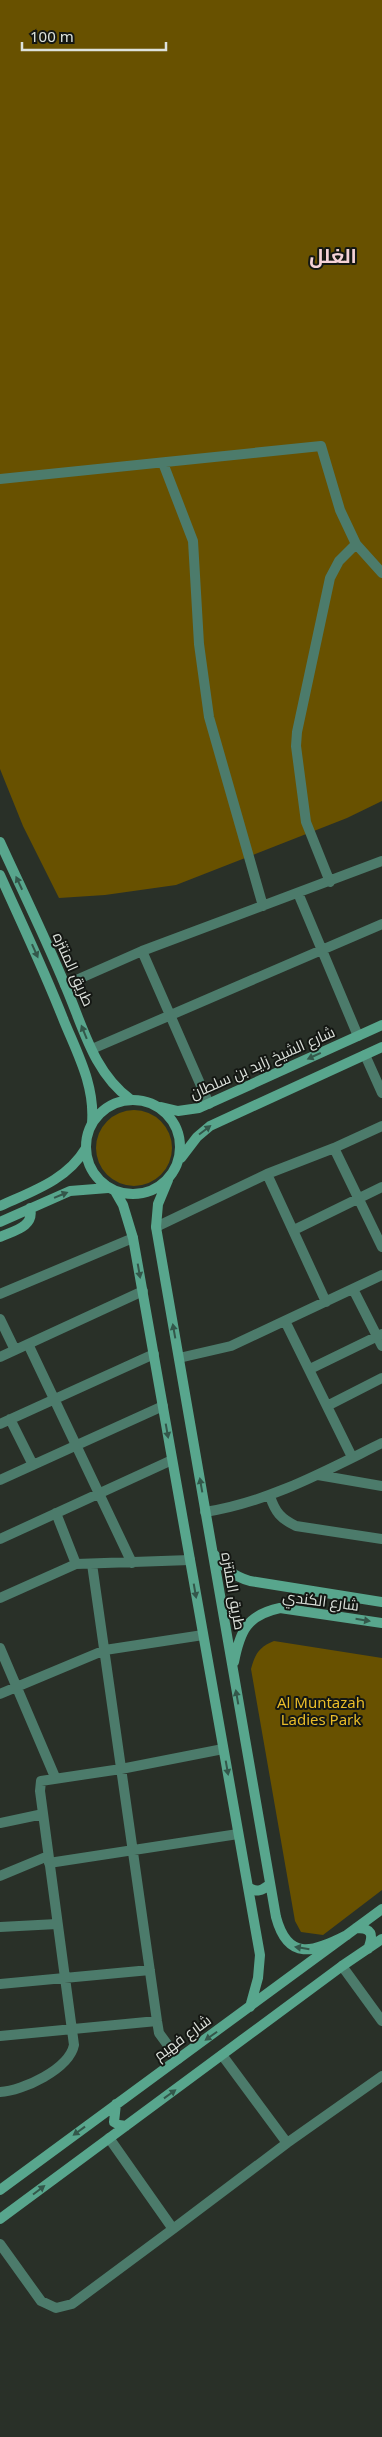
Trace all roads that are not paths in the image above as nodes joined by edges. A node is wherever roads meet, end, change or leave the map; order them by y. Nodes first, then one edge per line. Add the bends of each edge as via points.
1 (163, 463) junction
2 (0, 479) edge
3 (356, 544) junction
4 (382, 573) edge
5 (0, 842) edge
6 (382, 861) edge
7 (0, 875) edge
8 (330, 882) junction
9 (298, 894) junction
10 (263, 906) junction
11 (382, 924) edge
12 (322, 950) junction
13 (142, 951) junction
14 (65, 985) junction
15 (170, 1015) junction
16 (382, 1025) edge
17 (358, 1036) junction
18 (382, 1047) edge
19 (92, 1049) junction
20 (365, 1055) junction
21 (382, 1093) edge
22 (130, 1099) junction
23 (152, 1104) junction
24 (209, 1104) junction
25 (92, 1124) junction
26 (382, 1126) edge
27 (86, 1148) junction
28 (334, 1148) junction
29 (176, 1168) junction
30 (267, 1174) junction
31 (168, 1180) junction
32 (382, 1187) edge
33 (112, 1189) junction
34 (359, 1198) junction
35 (0, 1206) edge
36 (30, 1208) junction
37 (0, 1222) edge
38 (156, 1227) junction
39 (294, 1230) junction
40 (379, 1231) edge
41 (0, 1237) edge
42 (133, 1238) junction
43 (382, 1248) edge
44 (382, 1275) edge
45 (353, 1289) junction
46 (142, 1292) junction
47 (0, 1294) edge
48 (326, 1302) junction
49 (0, 1319) edge
50 (286, 1321) junction
51 (380, 1339) edge
52 (28, 1344) junction
53 (15, 1350) junction
54 (154, 1354) junction
55 (0, 1357) edge
56 (179, 1358) junction
57 (310, 1369) junction
58 (382, 1378) edge
59 (54, 1399) junction
60 (163, 1406) junction
61 (327, 1406) junction
62 (10, 1419) junction
63 (0, 1424) edge
64 (382, 1443) edge
65 (77, 1445) junction
66 (352, 1458) junction
67 (172, 1460) junction
68 (33, 1465) junction
69 (318, 1475) junction
70 (0, 1480) edge
71 (382, 1486) edge
72 (98, 1494) junction
73 (270, 1496) junction
74 (205, 1512) junction
75 (56, 1513) junction
76 (0, 1539) edge
77 (382, 1539) edge
78 (212, 1551) junction
79 (190, 1560) junction
80 (132, 1563) junction
81 (76, 1564) junction
82 (92, 1564) junction
83 (0, 1598) edge
84 (382, 1602) edge
85 (382, 1623) edge
86 (203, 1635) junction
87 (0, 1648) edge
88 (105, 1650) junction
89 (232, 1668) junction
90 (17, 1686) junction
91 (0, 1694) edge
92 (223, 1749) junction
93 (121, 1769) junction
94 (55, 1777) junction
95 (43, 1814) junction
96 (0, 1823) edge
97 (238, 1834) junction
98 (133, 1849) junction
99 (49, 1860) junction
100 (0, 1876) edge
101 (270, 1884) junction
102 (248, 1887) junction
103 (382, 1909) edge
104 (57, 1924) junction
105 (0, 1927) edge
106 (352, 1931) junction
107 (382, 1939) edge
108 (368, 1949) junction
109 (342, 1966) junction
110 (150, 1970) junction
111 (64, 1978) junction
112 (0, 1984) edge
113 (250, 2007) junction
114 (382, 2020) edge
115 (157, 2021) junction
116 (72, 2030) junction
117 (0, 2036) edge
118 (222, 2055) junction
119 (178, 2059) junction
120 (382, 2076) edge
121 (0, 2092) edge
122 (116, 2104) junction
123 (126, 2126) junction
124 (109, 2138) junction
125 (287, 2143) junction
126 (0, 2190) edge
127 (0, 2219) edge
128 (173, 2229) junction
129 (0, 2244) edge

1 - 2 street
1 - 3 street via 321,446 340,510
1 - 10 street via 192,540 199,644 209,717
3 - 4 street
3 - 8 street via 339,560 330,578 297,732 306,822
14 -> 5 street, طريق المنتزه
6 - 8 street
7 -> 25 street, طريق المنتزه via 88,1079
8 - 9 street
9 - 10 street
9 - 12 street
10 - 13 street
11 - 12 street
12 - 15 street
12 - 17 street
13 - 14 street
13 - 15 street
19 -> 14 street, طريق المنتزه
15 - 19 street
15 - 24 street
16 - 17 street, شارع الشيخ زايد بن سلطان
17 -> 24 street, شارع الشيخ زايد بن سلطان
18 - 20 street
19 - 22 street, طريق المنتزه via 107,1078
20 - 21 street
29 -> 20 street via 186,1149 210,1126
22 - 23 street
22 - 25 street via 105,1109
23 - 24 street, شارع الشيخ زايد بن سلطان via 188,1111
23 - 29 street via 168,1115 178,1131 180,1150
25 - 27 street
26 - 28 street
27 - 33 street via 92,1171
27 - 35 street via 79,1160 61,1177
28 - 30 street
28 - 34 street
29 - 31 street
30 - 38 street
30 - 39 street
31 - 33 street via 147,1193 131,1195
31 - 38 street, طريق المنتزه via 158,1204
32 - 34 street
36 -> 33 street via 70,1191
33 - 42 street via 123,1205
34 - 39 street
34 - 40 street
36 - 37 street
36 - 41 street via 28,1224
56 -> 38 street, طريق المنتزه
39 - 48 street
40 - 43 street
42 -> 46 street
42 - 47 street
44 - 45 street
45 - 48 street
45 - 51 street
46 - 52 street
46 - 54 street
48 - 50 street
49 - 53 street
50 - 56 street via 231,1346
50 - 57 street
51 - 57 street
52 - 53 street
52 - 59 street
53 - 55 street
54 - 59 street
54 - 60 street
74 -> 56 street, طريق المنتزه
57 - 61 street
58 - 61 street
59 - 62 street
59 - 65 street
60 - 65 street
60 -> 67 street
61 - 66 street
62 - 63 street
62 - 68 street
64 - 66 street
65 - 68 street
65 - 72 street
66 - 69 street
67 - 72 street
67 - 79 street
68 - 70 street
69 - 71 street
69 - 73 street
72 - 75 street
72 - 80 street
73 - 74 street via 238,1507
73 - 77 street via 274,1508 284,1520 296,1526
74 - 78 street, طريق المنتزه
75 - 76 street
75 - 81 street
78 - 84 street, شارع الكندي via 225,1568 242,1579
78 - 89 street, طريق المنتزه
79 - 80 street
79 -> 86 street
80 - 82 street
81 - 82 street
81 - 83 street
82 - 88 street
89 -> 85 street, شارع الكندي via 244,1628 254,1617 266,1611 280,1608
86 - 88 street
86 - 92 street
87 - 90 street
88 - 90 street
88 - 93 street
101 -> 89 street, طريق المنتزه
90 - 91 street
90 - 94 street
92 - 93 street
92 -> 97 street
93 - 94 street
93 - 98 street
94 - 95 street via 44,1779 39,1784
95 - 96 street
95 - 99 street
97 - 98 street
97 - 102 street
98 - 99 street
98 - 110 street
99 - 100 street
99 - 104 street
101 - 102 street via 262,1890 253,1891
106 -> 101 street, طريق المنتزه via 332,1943 310,1949 292,1946 280,1931
102 - 113 street via 260,1966
103 - 106 street, شارع فهيم
104 - 105 street
104 - 111 street
106 - 108 street via 368,1929 371,1932
106 - 113 street, شارع فهيم
107 - 108 street
108 - 109 street
109 - 114 street
109 - 118 street
110 - 111 street
110 - 115 street
111 - 112 street
111 - 116 street
113 -> 119 street, شارع فهيم
115 - 116 street
115 - 119 street via 159,2033
116 - 117 street
116 - 121 street via 74,2045 70,2055 44,2078
123 -> 118 street
118 - 125 street
119 - 122 street, شارع فهيم
120 - 125 street
122 - 123 street via 114,2122
122 -> 126 street, شارع فهيم
123 - 124 street
127 -> 124 street
124 - 128 street
125 - 128 street
128 - 129 street via 72,2304 56,2308 41,2301

